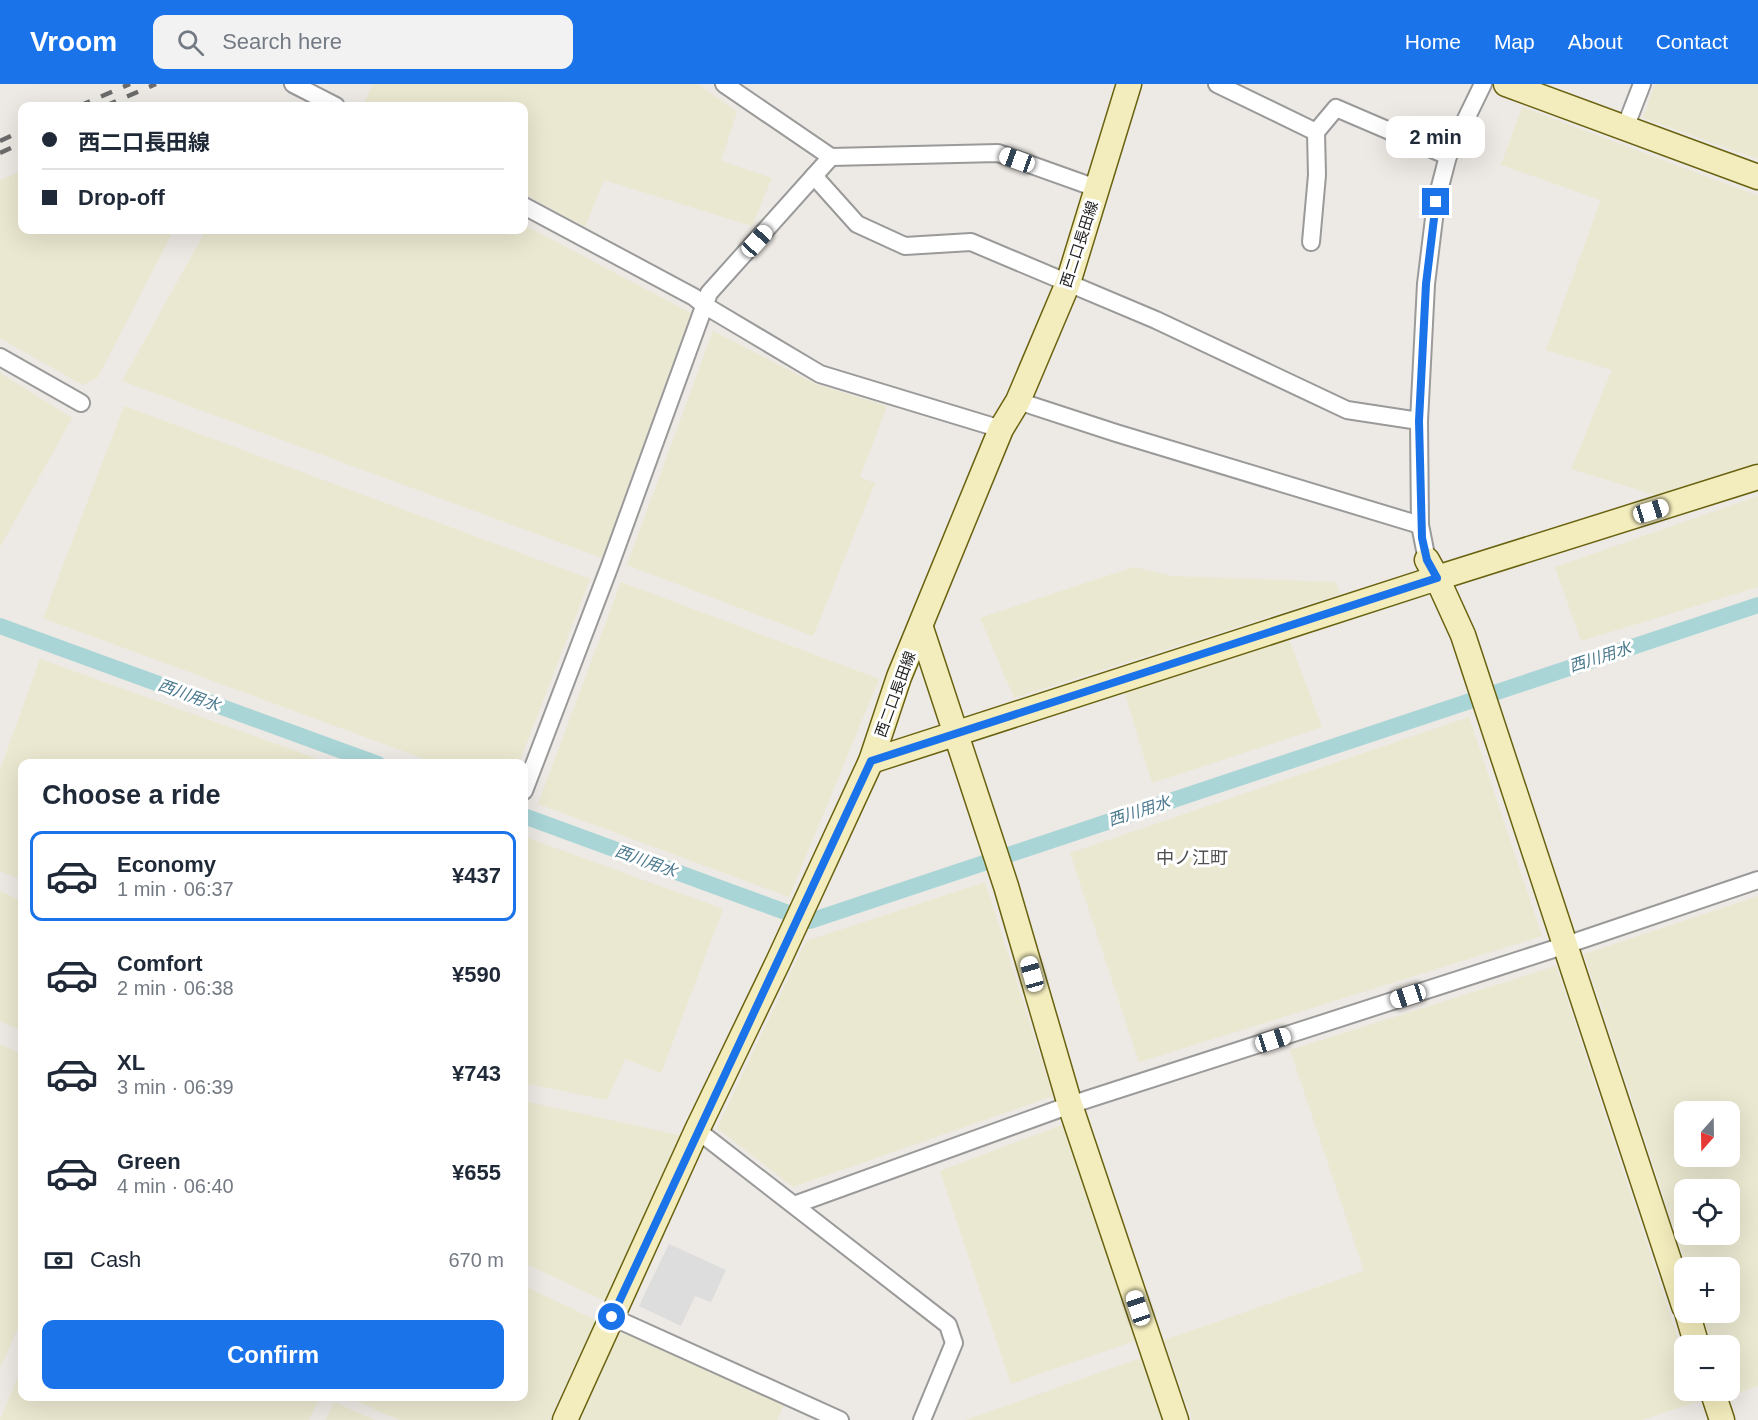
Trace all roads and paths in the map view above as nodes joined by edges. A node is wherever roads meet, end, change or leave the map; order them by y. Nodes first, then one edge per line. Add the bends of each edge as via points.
1 (293, 84) edge
2 (724, 84) edge
3 (1129, 84) edge
4 (1217, 84) edge
5 (1483, 84) edge
6 (1506, 84) edge
7 (1642, 84) edge
8 (328, 102) edge
9 (1625, 128) junction
10 (1316, 132) junction
11 (1448, 156) junction
12 (831, 157) junction
13 (814, 176) junction
14 (1758, 177) edge
15 (1096, 188) junction
16 (528, 208) edge
17 (1311, 242) dead end
18 (1068, 283) junction
19 (704, 305) junction
20 (0, 357) edge
21 (1018, 401) junction
22 (81, 403) dead end
23 (1419, 421) junction
24 (1002, 429) junction
25 (1758, 477) edge
26 (1420, 525) junction
27 (1432, 569) junction
28 (921, 628) junction
29 (956, 735) junction
30 (871, 761) junction
31 (528, 779) edge
32 (1758, 880) edge
33 (1566, 945) junction
34 (1070, 1105) junction
35 (697, 1130) junction
36 (794, 1205) junction
37 (1674, 1275) edge
38 (612, 1317) junction
39 (1716, 1401) edge
40 (565, 1420) edge
41 (840, 1420) edge
42 (922, 1420) edge
43 (1176, 1420) edge
44 (1722, 1420) edge

1 - 8 street
2 - 12 street
3 - 15 street, 西二口長田線
4 - 10 street
5 - 11 street
6 - 9 street
7 - 9 street
9 - 14 street
10 - 11 street via 1336,108
10 - 17 street
11 - 23 street via 1436,202 1426,284
12 - 13 street
12 - 15 street via 998,153
13 - 18 street via 857,224 905,246 971,242
13 - 19 street via 709,293
15 - 18 street, 西二口長田線
16 - 19 street
18 - 21 street, 西二口長田線
18 - 23 street via 1347,410
19 - 24 street via 820,374
19 - 31 street
20 - 22 street
21 - 24 street, 西二口長田線
21 - 26 street
23 - 26 street
24 - 28 street, 西二口長田線
25 - 27 street
26 - 27 street
27 - 29 street
27 - 33 street via 1463,635
28 - 29 street
28 - 30 street, 西二口長田線 via 899,677
29 - 30 street
29 - 34 street via 1006,886
30 - 35 street, 西二口長田線
32 - 33 street
33 - 34 street
33 - 37 street
34 - 36 street
34 - 43 street
35 - 36 street
35 - 38 street, 西二口長田線
36 - 42 street via 948,1325 954,1343
38 - 40 street, 西二口長田線
38 - 41 street
39 - 44 street

